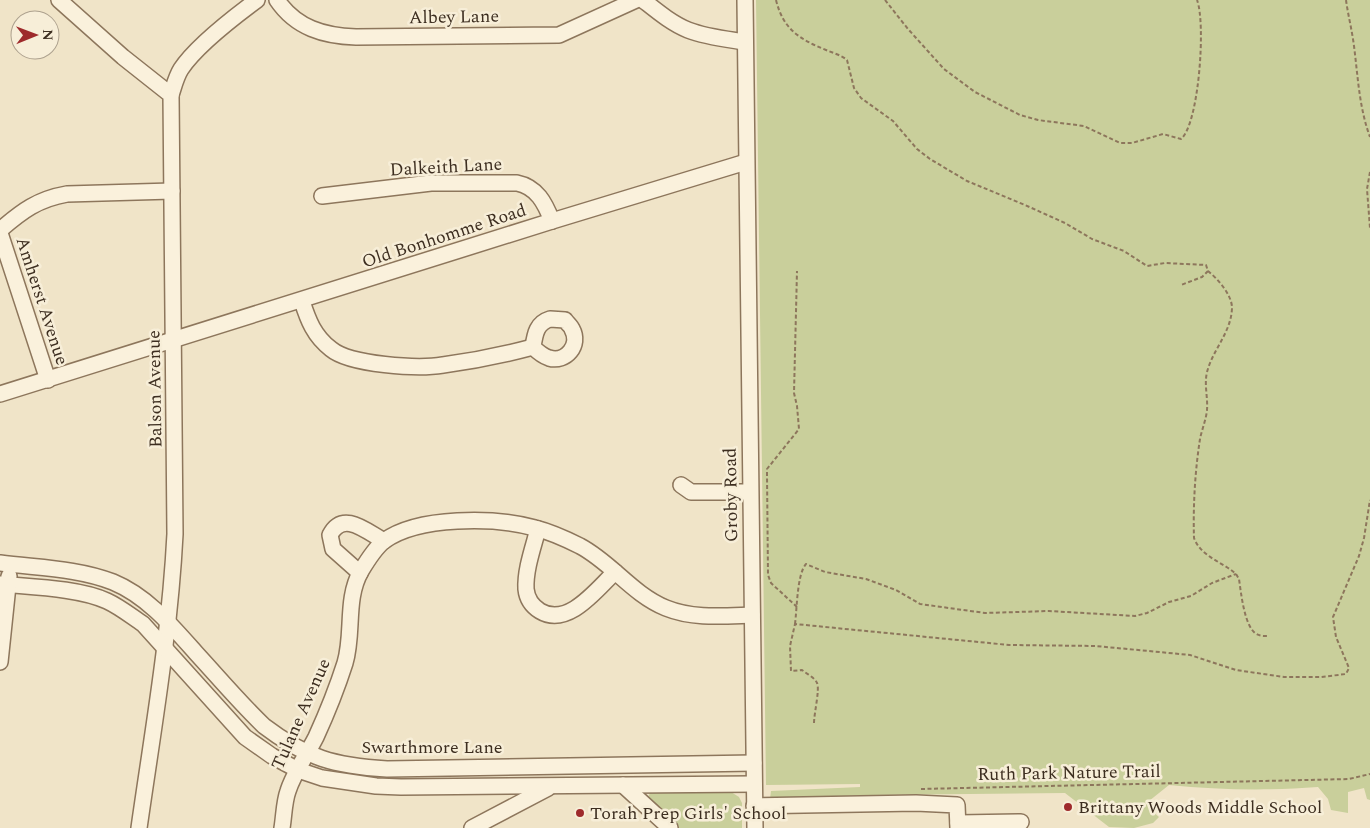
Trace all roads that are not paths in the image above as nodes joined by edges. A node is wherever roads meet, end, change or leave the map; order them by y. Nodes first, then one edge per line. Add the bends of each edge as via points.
1 (59, 0) edge
2 (257, 0) edge
3 (277, 0) edge
4 (636, 0) edge
5 (643, 0) edge
6 (745, 0) edge
7 (745, 42) junction
8 (171, 95) junction
9 (746, 162) junction
10 (172, 191) junction
11 (322, 196) dead end
12 (552, 221) junction
13 (0, 231) edge
14 (302, 301) junction
15 (174, 340) junction
16 (533, 347) dead end
17 (48, 380) junction
18 (0, 394) edge
19 (680, 485) dead end
20 (750, 492) junction
21 (538, 529) junction
22 (384, 541) junction
23 (5, 564) edge
24 (615, 572) junction
25 (360, 573) junction
26 (4, 584) edge
27 (752, 616) junction
28 (167, 620) junction
29 (165, 648) junction
30 (0, 662) edge
31 (307, 754) junction
32 (754, 763) junction
33 (551, 766) junction
34 (298, 770) junction
35 (754, 784) junction
36 (623, 785) junction
37 (552, 786) junction
38 (754, 806) junction
39 (1021, 822) dead end
40 (958, 825) edge
41 (139, 828) edge
42 (282, 828) edge
43 (472, 828) edge
44 (670, 828) edge
45 (755, 828) edge

1 - 8 street
2 - 8 street via 192,56 181,70
3 - 4 street, Albey Lane via 300,24 327,35 356,37 559,35
5 - 7 street via 688,30
6 - 7 street
7 - 9 street
8 - 10 street, Balson Avenue
9 - 12 street, Old Bonhomme Road
9 - 20 street, Groby Road
10 - 13 street via 55,196 35,203
10 - 15 street, Balson Avenue
11 - 12 street, Dalkeith Lane via 431,182 517,183 539,195
12 - 14 street, Old Bonhomme Road
13 - 17 street, Amherst Avenue
14 - 15 street, Old Bonhomme Road
14 - 16 street via 313,331 322,341 347,358 365,362 440,366
15 - 17 street, Old Bonhomme Road
15 - 28 street, Balson Avenue via 175,534
17 - 18 street, Old Bonhomme Road
19 - 20 street via 691,492
20 - 27 street, Groby Road
21 - 22 street, Tulane Avenue via 491,522 442,522 409,528
21 - 24 street, Tulane Avenue via 582,547
21 - 24 street via 526,588 532,605 543,613 554,616 567,613
22 - 25 street, Tulane Avenue
22 - 25 street via 356,525 340,523 334,528 330,535 333,549
23 - 26 street
23 - 28 street, Swarthmore Lane via 83,573 112,582 142,598
24 - 27 street, Tulane Avenue via 630,586 666,608 703,616
25 - 31 street, Tulane Avenue via 352,597 346,659 330,705
26 - 29 street via 108,601 143,624
26 - 30 street
27 - 32 street, Groby Road
28 - 29 street, Balson Avenue
28 - 31 street, Swarthmore Lane via 264,726
29 - 34 street via 245,737
29 - 41 street, Balson Avenue
31 - 33 street, Swarthmore Lane via 364,768
31 - 34 street, Tulane Avenue
32 - 33 street, Swarthmore Lane
32 - 35 street, Groby Road
33 - 37 street
34 - 37 street via 322,778 376,786
34 - 42 street, Tulane Avenue via 287,792
35 - 36 street
35 - 38 street, Groby Road
36 - 37 street
36 - 44 street
37 - 43 street
38 - 40 street via 957,805
38 - 45 street, Groby Road
39 - 40 street

